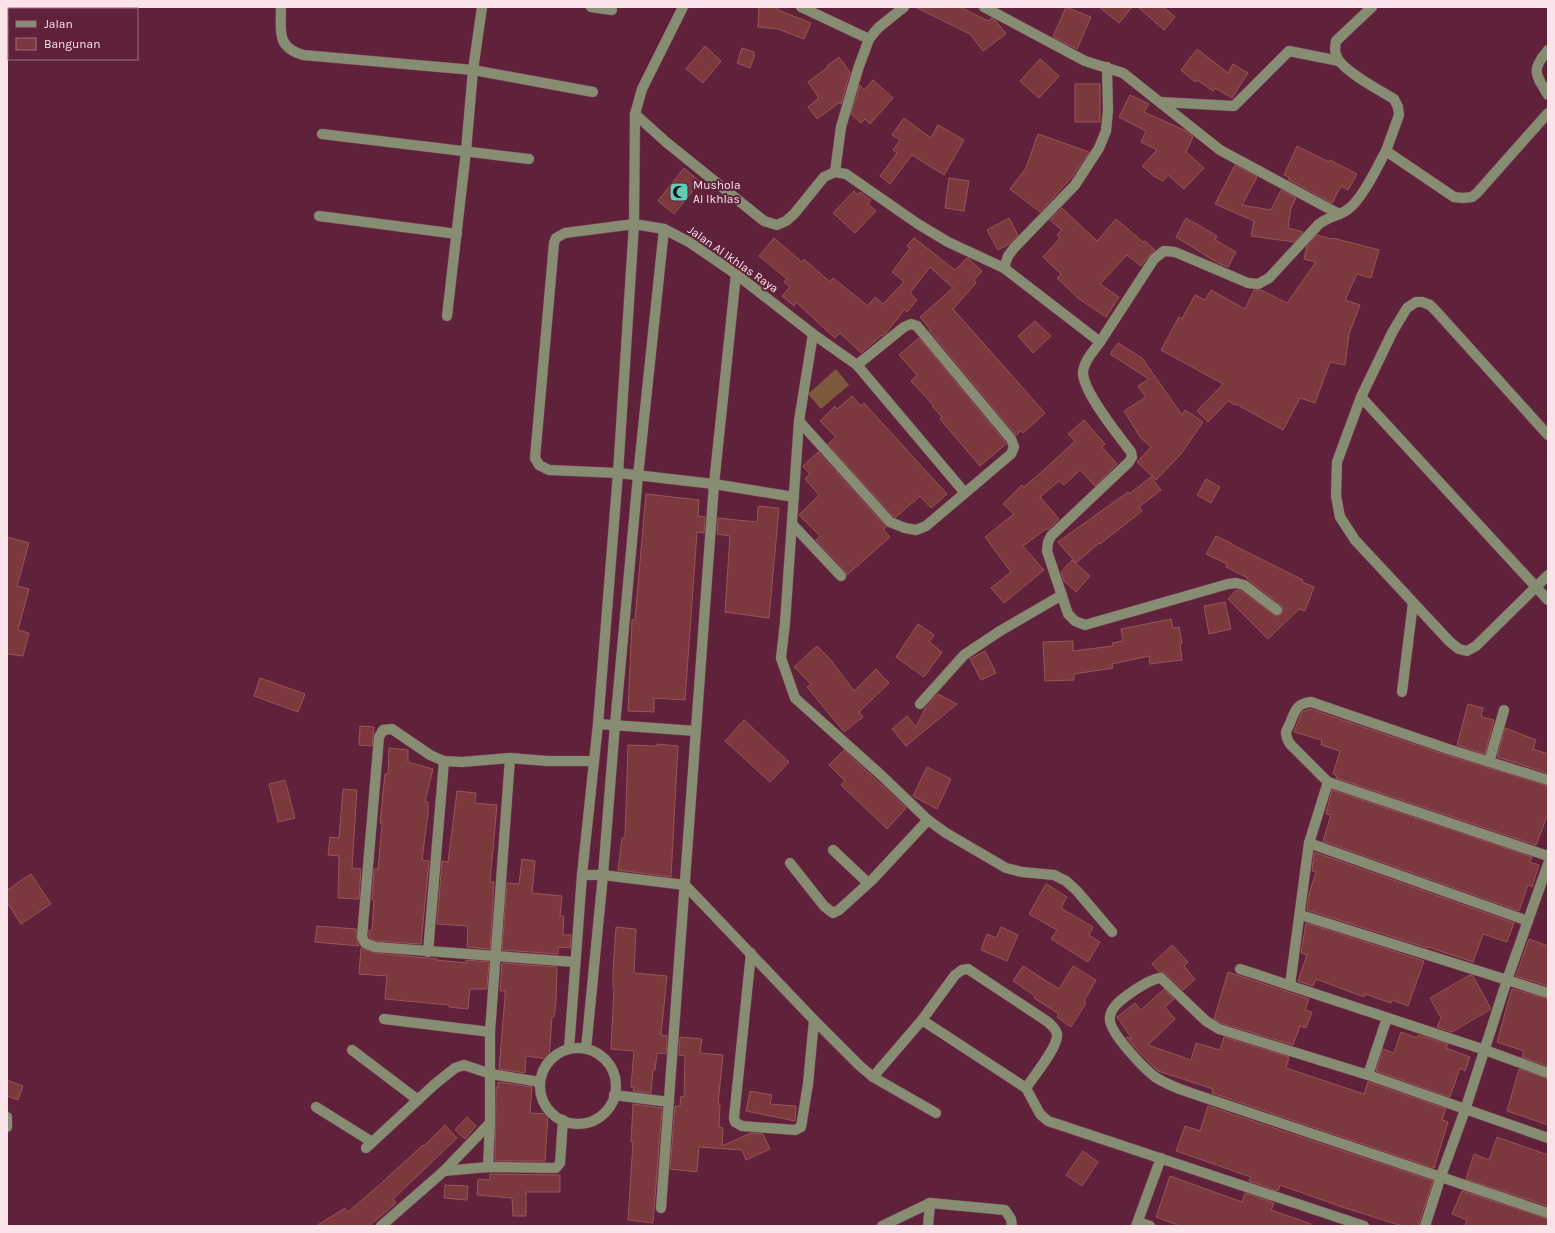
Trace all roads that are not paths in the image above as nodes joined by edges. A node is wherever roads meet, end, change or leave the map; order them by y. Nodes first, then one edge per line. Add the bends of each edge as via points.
1 (281, 7) edge
2 (482, 7) edge
3 (591, 7) edge
4 (683, 7) edge
5 (801, 7) edge
6 (904, 7) edge
7 (984, 7) edge
8 (1372, 7) edge
9 (612, 10) dead end
10 (869, 40) junction
11 (1548, 50) edge
12 (1339, 61) junction
13 (1107, 67) junction
14 (473, 70) junction
15 (593, 92) dead end
16 (1548, 95) edge
17 (1160, 102) junction
18 (1548, 113) edge
19 (635, 114) junction
20 (322, 134) dead end
21 (466, 151) junction
22 (1386, 151) junction
23 (529, 159) dead end
24 (835, 172) junction
25 (1339, 214) junction
26 (319, 216) dead end
27 (634, 224) junction
28 (664, 229) junction
29 (457, 234) junction
30 (1004, 268) junction
31 (736, 274) junction
32 (447, 316) dead end
33 (813, 334) junction
34 (1100, 342) junction
35 (857, 365) junction
36 (1360, 397) junction
37 (799, 421) junction
38 (1548, 435) edge
39 (618, 473) junction
40 (638, 476) junction
41 (714, 484) junction
42 (964, 493) junction
43 (794, 497) junction
44 (792, 524) junction
45 (1548, 575) edge
46 (841, 576) dead end
47 (1536, 586) junction
48 (1062, 595) junction
49 (1548, 600) edge
50 (1413, 604) junction
51 (1277, 610) dead end
52 (1402, 692) dead end
53 (920, 704) dead end
54 (1504, 710) dead end
55 (598, 724) junction
56 (615, 725) junction
57 (696, 731) junction
58 (510, 758) junction
59 (444, 761) junction
60 (593, 761) junction
61 (1489, 762) junction
62 (1548, 780) edge
63 (1328, 782) junction
64 (928, 820) junction
65 (1309, 844) junction
66 (833, 850) dead end
67 (1548, 856) edge
68 (790, 863) dead end
69 (1548, 864) edge
70 (582, 875) junction
71 (603, 875) junction
72 (868, 883) junction
73 (685, 885) junction
74 (1300, 915) junction
75 (1528, 921) junction
76 (1112, 932) dead end
77 (428, 952) junction
78 (751, 953) junction
79 (496, 956) junction
80 (575, 962) junction
81 (1240, 969) dead end
82 (1507, 980) junction
83 (1290, 985) junction
84 (1548, 993) edge
85 (1387, 1018) junction
86 (384, 1019) dead end
87 (814, 1020) junction
88 (922, 1020) junction
89 (490, 1032) junction
90 (569, 1049) junction
91 (586, 1049) junction
92 (352, 1050) dead end
93 (1485, 1050) junction
94 (1548, 1073) edge
95 (491, 1074) junction
96 (1368, 1075) junction
97 (873, 1078) junction
98 (540, 1082) junction
99 (1026, 1088) junction
100 (614, 1095) junction
101 (418, 1100) junction
102 (669, 1102) junction
103 (316, 1107) dead end
104 (1465, 1110) junction
105 (936, 1113) dead end
106 (7, 1117) edge
107 (563, 1120) junction
108 (490, 1123) junction
109 (7, 1127) edge
110 (1548, 1138) edge
111 (1161, 1158) junction
112 (488, 1167) junction
113 (444, 1171) junction
114 (1441, 1176) junction
115 (930, 1203) junction
116 (661, 1208) dead end
117 (1548, 1213) edge
118 (1137, 1224) edge
119 (381, 1226) edge
120 (882, 1226) edge
121 (928, 1226) edge
122 (1012, 1226) edge
123 (1150, 1226) edge
124 (1364, 1226) edge
125 (1425, 1226) edge

1 - 14 street via 282,38 292,52 303,56
2 - 14 street
3 - 9 street
4 - 19 street via 642,89
5 - 10 street
6 - 10 street via 878,28
7 - 13 street via 1085,61
8 - 12 street via 1336,41 1334,52
10 - 24 street via 841,128
11 - 16 street via 1540,60 1536,75
12 - 17 street via 1289,51 1234,106
12 - 22 street via 1394,99 1399,115
13 - 17 street via 1123,72
13 - 30 street via 1109,90 1106,131 1099,148 1074,185 1011,252
14 - 15 street
14 - 21 street
17 - 25 street via 1220,150
18 - 22 street via 1472,197 1454,197
19 - 24 street via 735,199 769,223 778,225 794,214 824,177
19 - 27 street
20 - 21 street
21 - 23 street
21 - 29 street
22 - 25 street via 1358,199 1348,210
24 - 30 street via 858,180 918,224 948,242
25 - 34 street via 1319,224 1269,278 1258,284 1248,283 1175,252 1164,251 1154,259
26 - 29 street
27 - 28 street, Jalan Al Ikhlas Raya
27 - 39 street
27 - 39 street, Jalan Al Ikhlas Raya via 565,233 556,238 535,458 539,465 549,470
28 - 31 street, Jalan Al Ikhlas Raya via 690,242
28 - 40 street
29 - 32 street
30 - 34 street
31 - 33 street, Jalan Al Ikhlas Raya
31 - 41 street
33 - 35 street, Jalan Al Ikhlas Raya
33 - 37 street
34 - 48 street via 1086,361 1083,372 1096,404 1132,457 1051,536 1047,551
35 - 42 street, Jalan Al Ikhlas Raya
35 - 42 street via 904,327 911,324 917,326 1011,439 1014,447 1011,454
36 - 38 street via 1407,308 1416,302 1422,302 1436,311
36 - 47 street
36 - 50 street via 1337,462 1336,496 1339,512 1344,525 1355,540
37 - 42 street via 890,522 916,530 926,526
37 - 43 street
39 - 40 street
39 - 55 street
40 - 41 street
40 - 56 street
41 - 43 street
41 - 57 street
43 - 44 street
44 - 46 street
44 - 64 street via 780,658 795,698
45 - 47 street
47 - 49 street
47 - 50 street via 1476,646 1467,651 1450,642
48 - 51 street via 1068,614 1085,625 1236,583 1244,585
48 - 53 street via 964,655
50 - 52 street
54 - 61 street
55 - 56 street
55 - 60 street
56 - 57 street
56 - 71 street
57 - 73 street
58 - 59 street
58 - 60 street
58 - 79 street
59 - 77 street
59 - 77 street via 430,755 392,729 387,728 381,732 362,937 365,943 375,947
60 - 70 street
61 - 62 street
61 - 63 street via 1305,702 1296,710 1286,732 1287,738
63 - 65 street
63 - 67 street
64 - 72 street
64 - 76 street via 1006,868 1054,875 1066,881 1077,890
65 - 74 street
65 - 75 street
66 - 72 street
68 - 72 street via 832,913 839,910
69 - 75 street
70 - 71 street
70 - 80 street
71 - 73 street
71 - 91 street
73 - 78 street
73 - 102 street
74 - 82 street
74 - 83 street
75 - 82 street
77 - 79 street
78 - 87 street
78 - 87 street via 734,1118 738,1124 795,1130 801,1127
79 - 80 street
79 - 89 street
80 - 90 street
81 - 83 street
82 - 84 street
82 - 93 street
83 - 85 street
85 - 93 street
85 - 96 street
86 - 89 street
87 - 97 street
88 - 97 street
88 - 99 street
88 - 99 street via 954,975 968,969 979,976 1048,1022 1058,1035 1050,1053
89 - 95 street
90 - 91 street
90 - 98 street via 554,1056 543,1069
91 - 100 street via 602,1056 612,1070 616,1086
92 - 101 street
93 - 94 street
93 - 104 street
95 - 98 street
95 - 101 street via 464,1065 455,1068
95 - 108 street
96 - 104 street
96 - 114 street via 1219,1029 1206,1021 1161,978 1134,991 1120,1002 1110,1015 1109,1021 1113,1030 1142,1066 1168,1084
97 - 105 street
98 - 107 street via 543,1103 554,1116
99 - 111 street via 1040,1114 1048,1121
100 - 102 street
100 - 107 street via 612,1103 602,1117 586,1124 569,1124
101 - 103 street via 369,1145
102 - 116 street
104 - 110 street
104 - 114 street
106 - 109 street
107 - 112 street via 558,1167
108 - 112 street
108 - 113 street
111 - 118 street
111 - 124 street
112 - 113 street
113 - 119 street
114 - 117 street
114 - 125 street
115 - 120 street
115 - 121 street
115 - 122 street via 1005,1210
118 - 123 street

